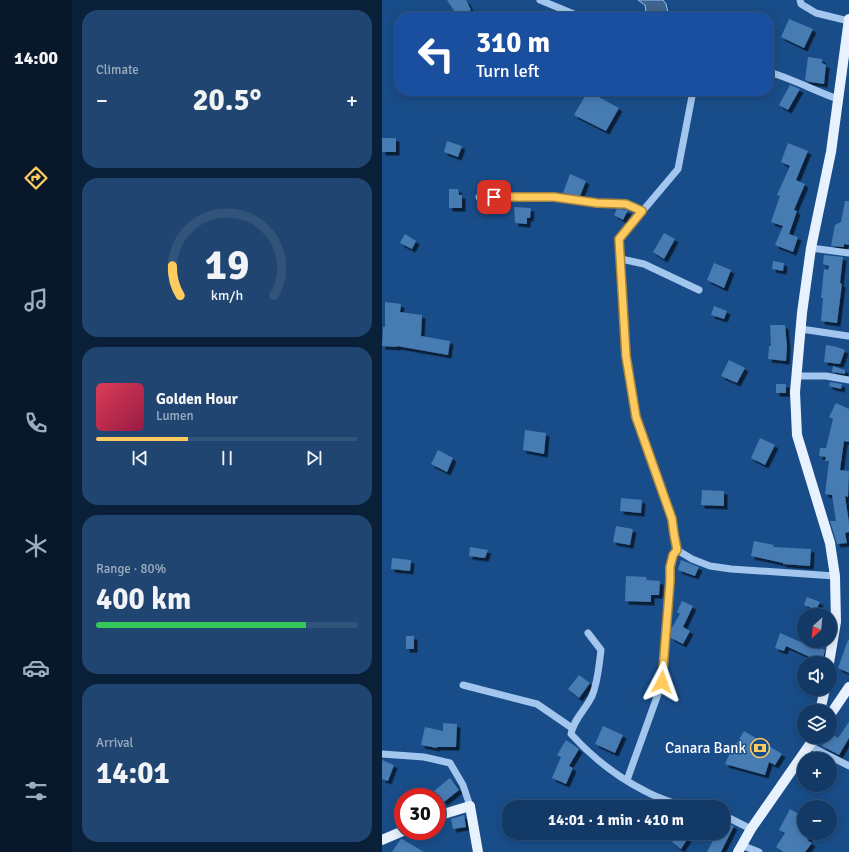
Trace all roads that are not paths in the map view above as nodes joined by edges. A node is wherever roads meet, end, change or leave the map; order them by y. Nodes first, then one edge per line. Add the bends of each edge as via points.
1 (540, 0) edge
2 (800, 0) edge
3 (569, 12) edge
4 (849, 20) edge
5 (774, 74) edge
6 (692, 96) edge
7 (838, 99) junction
8 (479, 197) dead end
9 (642, 211) junction
10 (811, 248) junction
11 (849, 253) edge
12 (621, 259) junction
13 (699, 290) dead end
14 (801, 329) junction
15 (848, 336) edge
16 (796, 376) junction
17 (849, 380) edge
18 (677, 550) junction
19 (835, 576) junction
20 (588, 633) dead end
21 (830, 656) edge
22 (463, 685) dead end
23 (849, 687) edge
24 (837, 705) edge
25 (572, 728) junction
26 (810, 744) edge
27 (820, 744) edge
28 (382, 754) edge
29 (849, 766) edge
30 (627, 780) junction
31 (668, 800) edge
32 (470, 806) junction
33 (446, 813) edge
34 (730, 818) edge
35 (751, 829) junction
36 (394, 834) edge
37 (382, 840) edge
38 (740, 848) edge
39 (478, 852) edge
40 (759, 852) edge

1 - 3 street
2 - 4 street via 801,4 816,13
4 - 7 main road
5 - 7 street
6 - 9 street via 678,169
7 - 10 main road via 831,152
8 - 9 street via 554,197 626,204
9 - 12 street via 619,239
10 - 11 street
10 - 14 main road
12 - 13 street via 644,264
12 - 18 street via 626,356 636,417 672,519
14 - 15 street
14 - 16 main road
16 - 17 street via 826,376
16 - 19 main road via 797,435 830,543
18 - 19 street via 710,566
18 - 30 street via 670,567 662,682
19 - 21 main road via 836,622
20 - 25 street via 601,650 597,675 592,696
22 - 25 street via 537,704
23 - 24 main road
25 - 30 street via 571,734 582,746
26 - 35 main road
27 - 29 street
28 - 32 street via 424,757 450,763 463,785
30 - 31 street
32 - 33 main road
32 - 39 main road
34 - 35 street
35 - 38 main road
36 - 37 main road
38 - 40 street

